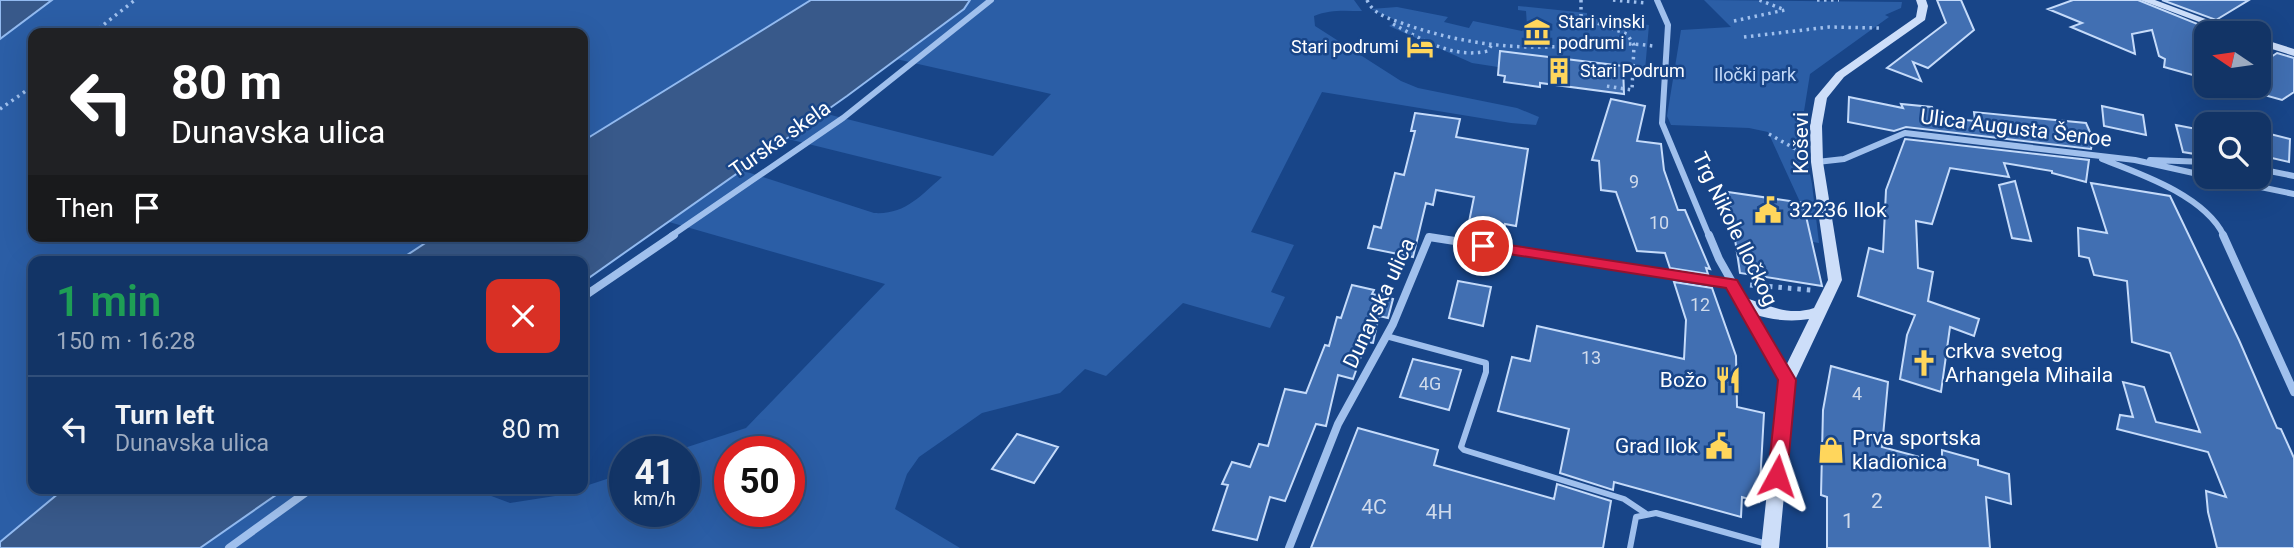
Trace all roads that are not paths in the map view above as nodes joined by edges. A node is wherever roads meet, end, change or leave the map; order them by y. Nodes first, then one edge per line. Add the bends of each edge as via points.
1 (991, 0) edge
2 (1921, 0) edge
3 (2145, 0) edge
4 (1659, 2) edge
5 (2204, 21) edge
6 (2272, 45) edge
7 (2294, 53) edge
8 (2093, 155) junction
9 (2135, 160) junction
10 (1817, 162) junction
11 (2194, 162) edge
12 (2271, 171) edge
13 (2194, 173) edge
14 (2294, 176) edge
15 (2270, 189) edge
16 (2294, 194) edge
17 (1731, 284) junction
18 (588, 294) edge
19 (1742, 302) junction
20 (1821, 311) junction
21 (1386, 336) junction
22 (1787, 380) junction
23 (2294, 391) edge
24 (304, 494) edge
25 (1645, 513) junction
26 (1770, 546) edge
27 (229, 548) edge
28 (1289, 548) edge
29 (1630, 548) edge

1 - 18 street, Turska skela via 824,131
2 - 10 main road, Koševi via 1921,18 1840,75 1821,98
3 - 5 main road
4 - 17 street, Trg Nikole Iločkog via 1668,25 1662,123
6 - 7 main road
8 - 9 street, Ulica Augusta Šenoe
8 - 10 street, Ulica Augusta Šenoe via 1905,133 1889,136 1845,160
8 - 23 street via 2155,180 2194,203 2219,226
9 - 11 street, Ulica Augusta Šenoe
9 - 13 street, Ulica Augusta Šenoe
10 - 20 main road, Koševi via 1835,280
12 - 14 street
15 - 16 street
17 - 19 street, Trg Nikole Iločkog
17 - 21 street, Dunavska ulica via 1429,237
19 - 20 main road via 1786,316
19 - 22 street, Trg Nikole Iločkog
20 - 22 main road
21 - 25 lane via 1486,363 1461,447 1464,450 1624,499
21 - 28 street, Dunavska ulica via 1338,424
22 - 26 main road
24 - 27 street
25 - 26 lane
25 - 29 lane via 1636,517

